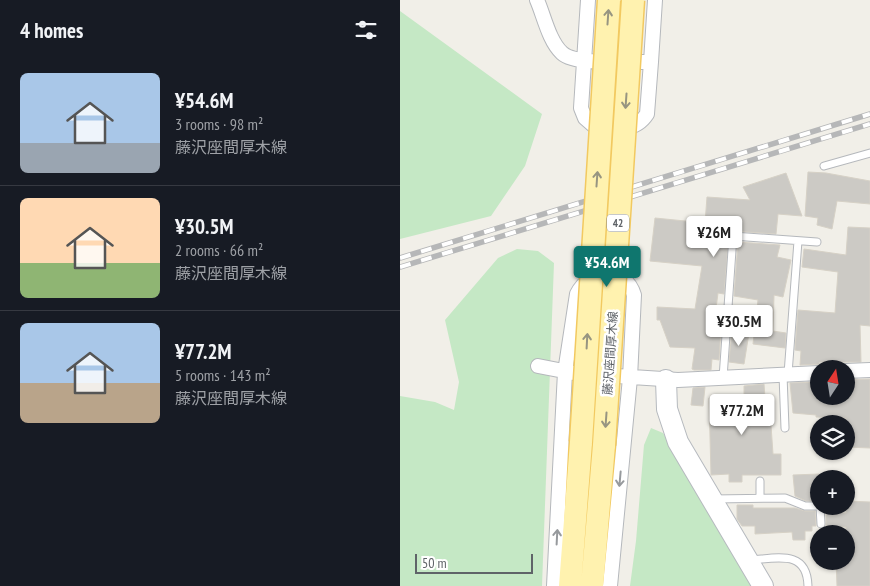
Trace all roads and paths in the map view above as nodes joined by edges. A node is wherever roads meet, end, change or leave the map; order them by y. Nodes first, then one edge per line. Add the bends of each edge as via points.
1 (537, 0) edge
2 (588, 0) edge
3 (609, 0) edge
4 (633, 0) edge
5 (655, 0) edge
6 (584, 60) junction
7 (651, 62) junction
8 (870, 152) edge
9 (824, 166) dead end
10 (798, 241) junction
11 (817, 242) dead end
12 (538, 366) dead end
13 (870, 370) edge
14 (855, 371) edge
15 (565, 372) junction
16 (810, 374) edge
17 (785, 375) junction
18 (630, 378) junction
19 (723, 378) junction
20 (666, 380) junction
21 (784, 428) dead end
22 (760, 481) dead end
23 (760, 497) junction
24 (714, 499) junction
25 (810, 506) edge
26 (820, 515) edge
27 (821, 524) dead end
28 (746, 560) junction
29 (554, 586) edge
30 (570, 586) edge
31 (592, 586) edge
32 (610, 586) edge
33 (763, 586) edge
34 (808, 586) edge

1 - 6 street via 562,54
2 - 6 street
30 -> 3 main road, 藤沢座間厚木線 / 42, bridge
4 -> 31 main road, 藤沢座間厚木線 / 42, bridge
5 - 7 street
6 - 7 street
6 - 7 street via 581,108 585,118 593,125 630,129 646,114
8 - 9 lane
10 - 11 lane
10 - 17 lane
10 - 19 lane via 732,236
12 - 15 street
13 - 14 street
15 - 18 street
15 - 18 street via 577,294 582,283 592,276 607,273 623,278 632,286 634,295
29 -> 15 street
16 - 17 street
17 - 19 street
17 - 21 lane
18 - 20 street
18 -> 32 street
19 - 20 street
20 - 24 street via 667,409 678,442
22 - 23 lane
23 - 24 lane
23 - 25 lane via 785,498
24 - 28 street
26 - 27 lane
28 - 33 street
28 - 34 lane via 783,558 798,561 806,569

